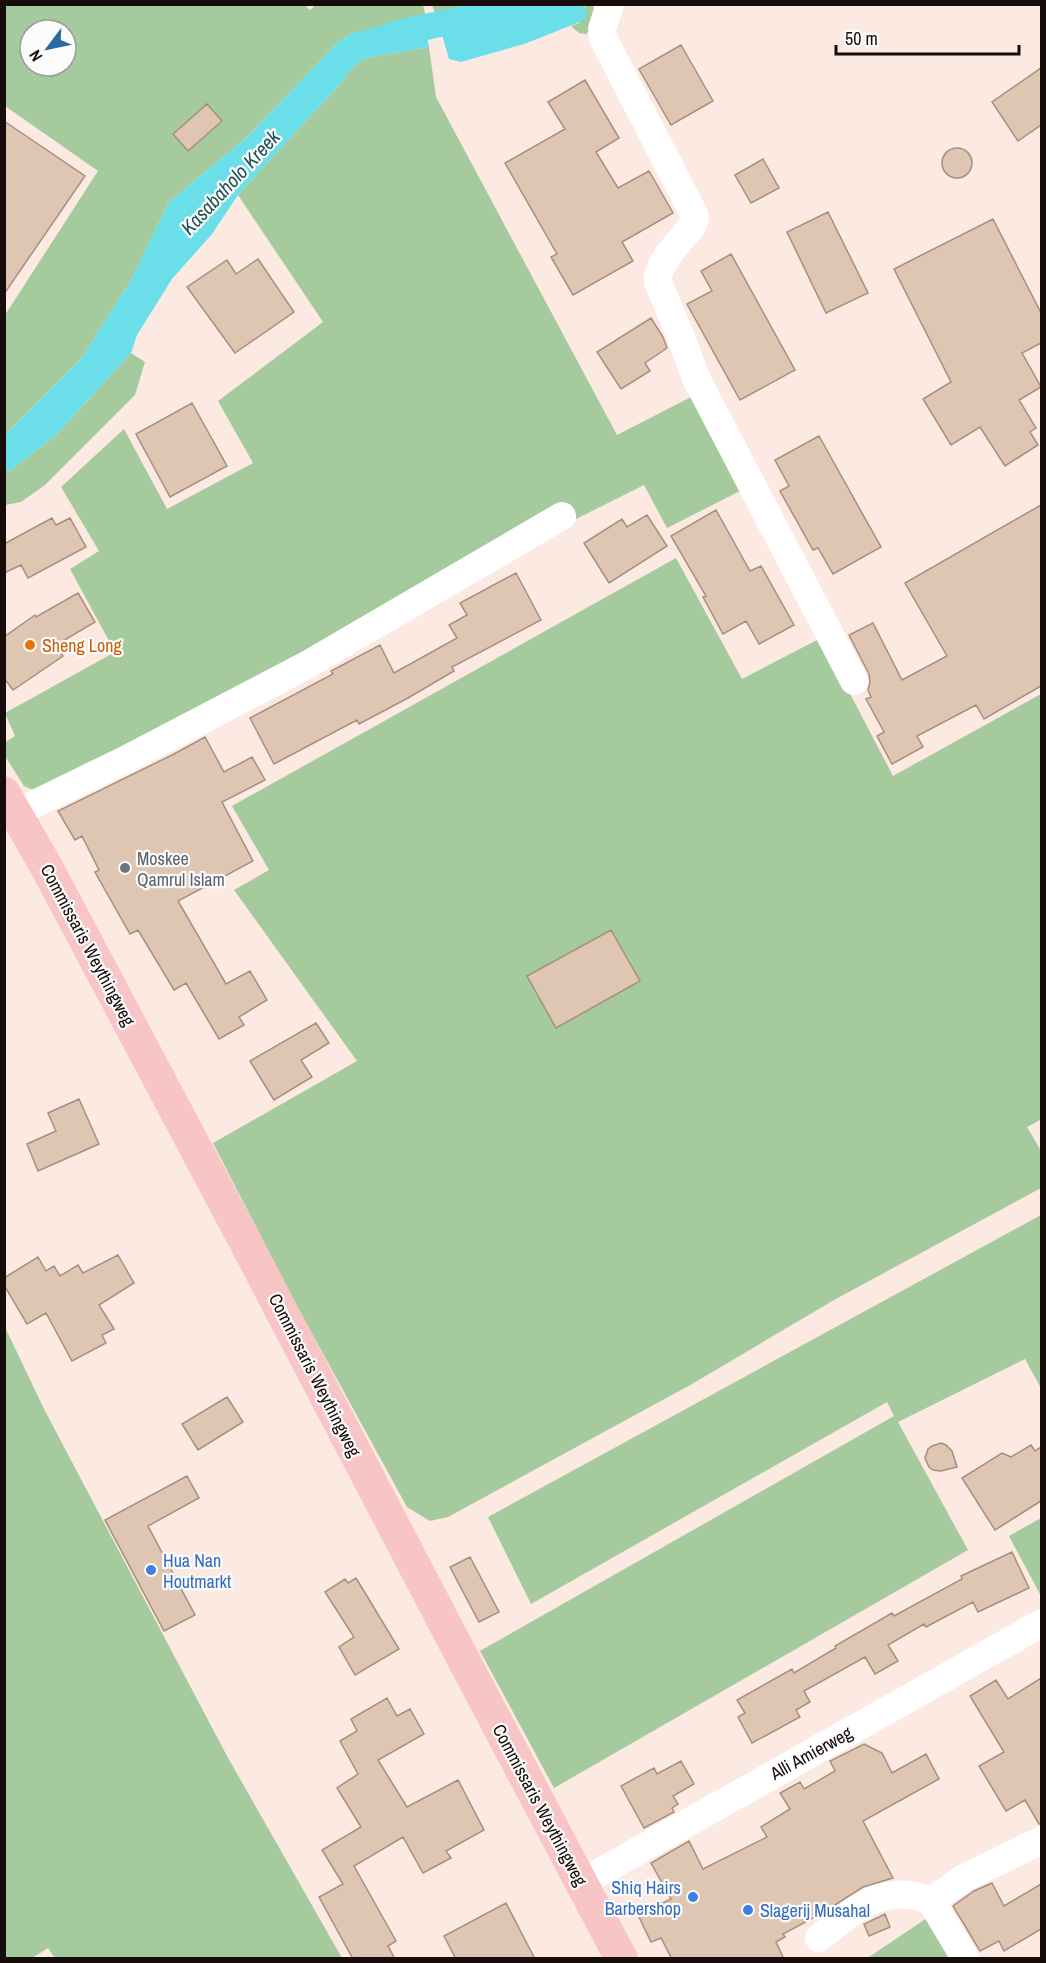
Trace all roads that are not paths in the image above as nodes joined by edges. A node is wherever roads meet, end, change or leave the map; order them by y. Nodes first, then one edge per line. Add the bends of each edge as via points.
1 (610, 4) edge
2 (562, 516) dead end
3 (854, 681) dead end
4 (10, 803) edge
5 (1041, 1623) edge
6 (1041, 1840) edge
7 (581, 1883) junction
8 (931, 1901) junction
9 (819, 1938) dead end
10 (621, 1959) edge
11 (965, 1959) edge

1 - 3 street via 603,38 695,219 660,267 658,282 696,378
2 - 4 street via 305,666 129,758
4 - 7 main road, Commissaris Weythingweg
5 - 7 street, Alli Amierweg
6 - 8 street via 966,1877
7 - 10 main road, Commissaris Weythingweg
8 - 9 street via 917,1895 878,1897 853,1910
8 - 11 street

